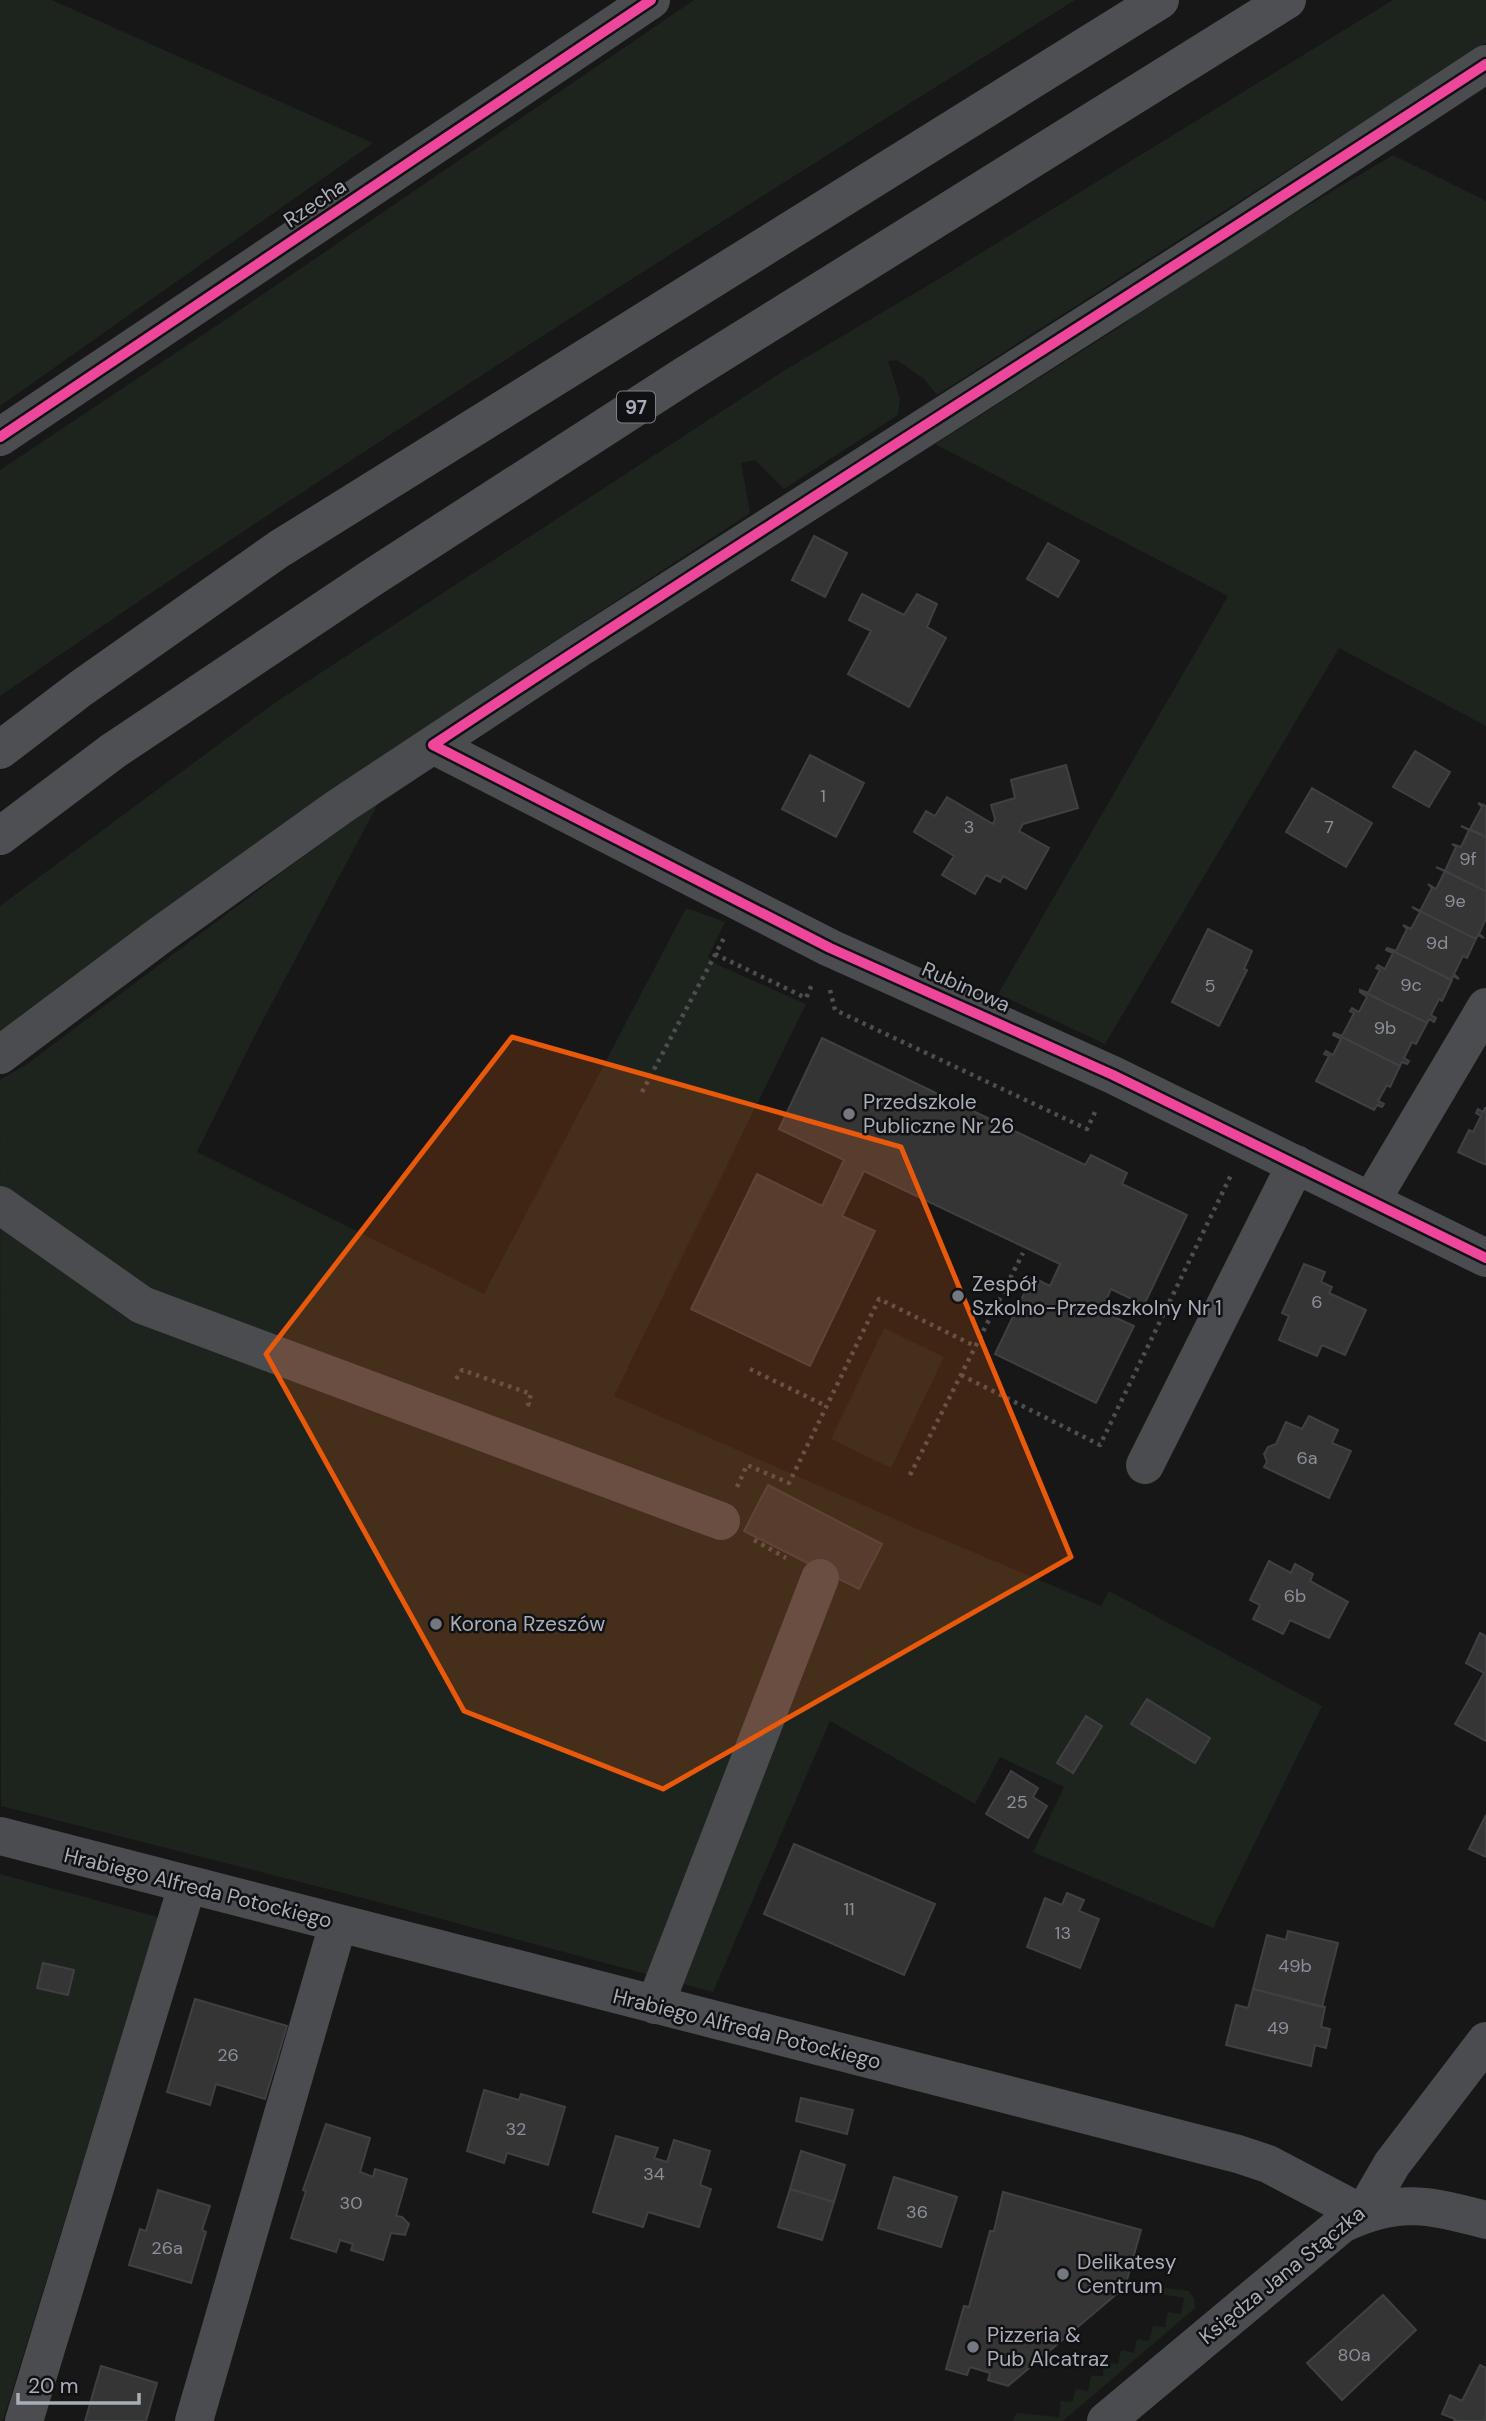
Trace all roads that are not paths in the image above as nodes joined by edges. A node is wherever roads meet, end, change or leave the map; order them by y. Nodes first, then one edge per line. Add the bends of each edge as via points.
1 (651, 0) edge
2 (1160, 0) edge
3 (1287, 0) edge
4 (1486, 64) edge
5 (0, 437) edge
6 (433, 745) junction
7 (0, 750) edge
8 (0, 836) edge
9 (1486, 1007) edge
10 (0, 1055) edge
11 (1296, 1164) junction
12 (1371, 1201) junction
13 (0, 1205) edge
14 (1486, 1258) edge
15 (1145, 1465) dead end
16 (721, 1521) road end
17 (820, 1578) road end
18 (0, 1836) edge
19 (187, 1886) junction
20 (338, 1924) junction
21 (655, 2005) junction
22 (1486, 2041) edge
23 (1363, 2214) junction
24 (1486, 2220) edge
25 (23, 2421) edge
26 (194, 2421) edge
27 (1106, 2421) edge

1 - 5 street, Rzecha
2 - 7 main road via 279,549
3 - 8 main road, 97 via 684,376 373,577 113,751
4 - 6 street
6 - 10 street via 159,936
6 - 11 street, Rubinowa via 742,903 826,955 1113,1075
9 - 12 street
11 - 12 street, Rubinowa
11 - 15 street
12 - 14 street, Rubinowa
13 - 16 street via 142,1305
17 - 21 street
18 - 19 street, Hrabiego Alfreda Potockiego
19 - 20 street, Hrabiego Alfreda Potockiego
19 - 25 street
20 - 21 street, Hrabiego Alfreda Potockiego
20 - 26 street
21 - 23 street, Hrabiego Alfreda Potockiego via 1238,2154 1268,2164
22 - 23 street, Księdza Jana Stączka via 1392,2164
23 - 24 street via 1422,2205
23 - 27 street, Księdza Jana Stączka via 1323,2239

